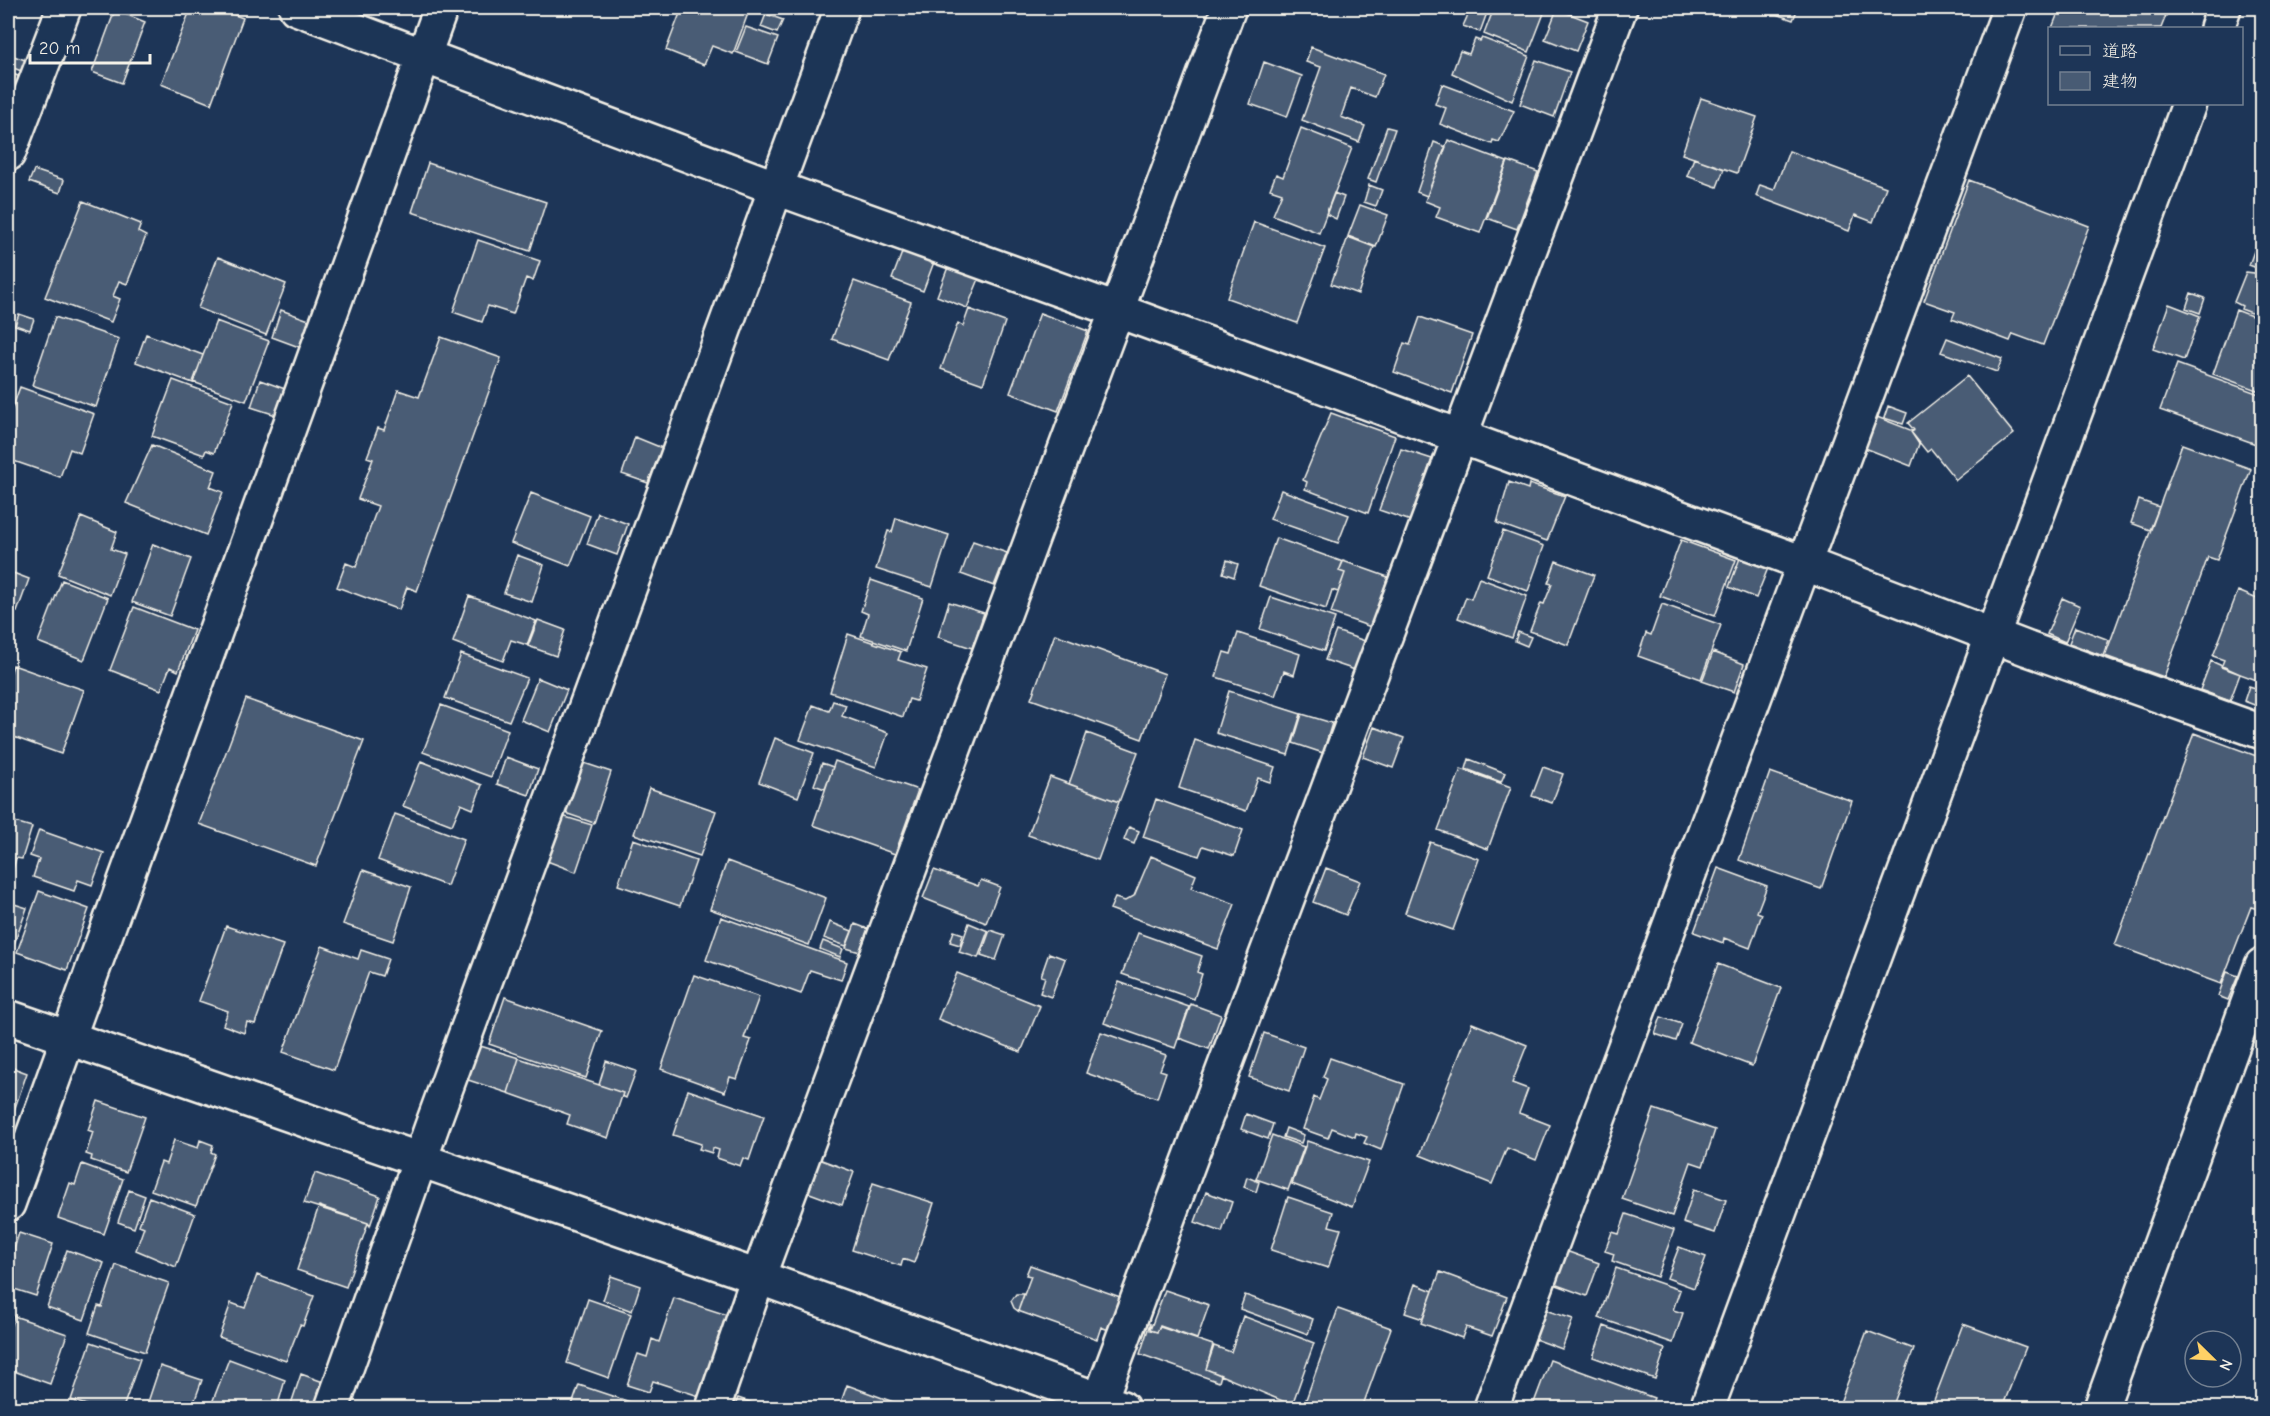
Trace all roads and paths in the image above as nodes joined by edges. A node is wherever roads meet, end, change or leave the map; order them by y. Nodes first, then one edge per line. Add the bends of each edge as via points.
1 (64, 8) edge
2 (296, 8) edge
3 (441, 8) edge
4 (842, 8) edge
5 (1229, 8) edge
6 (1620, 8) edge
7 (2010, 8) edge
8 (2224, 8) edge
9 (2217, 27) edge
10 (423, 55) junction
11 (2189, 105) edge
12 (8, 154) edge
13 (774, 187) junction
14 (1116, 310) junction
15 (1460, 436) junction
16 (1806, 564) junction
17 (1993, 635) junction
18 (2262, 732) edge
19 (2262, 965) edge
20 (8, 1017) edge
21 (66, 1037) junction
22 (420, 1159) junction
23 (8, 1204) edge
24 (758, 1277) junction
25 (1106, 1406) edge
26 (332, 1408) edge
27 (713, 1408) edge
28 (1491, 1408) edge
29 (1707, 1408) edge
30 (2101, 1408) edge

1 - 12 street
2 - 10 street
3 - 10 street
4 - 13 street
5 - 14 street
6 - 15 street
7 - 16 street
8 - 9 street
10 - 13 street
10 - 21 street
11 - 17 street
13 - 14 street
13 - 22 street
14 - 15 street
14 - 24 street
15 - 16 street
15 - 25 street
16 - 17 street
16 - 28 street
17 - 18 street
17 - 29 street
19 - 30 street
20 - 21 street
21 - 22 street
21 - 23 street
22 - 24 street
22 - 26 street
24 - 25 street
24 - 27 street

